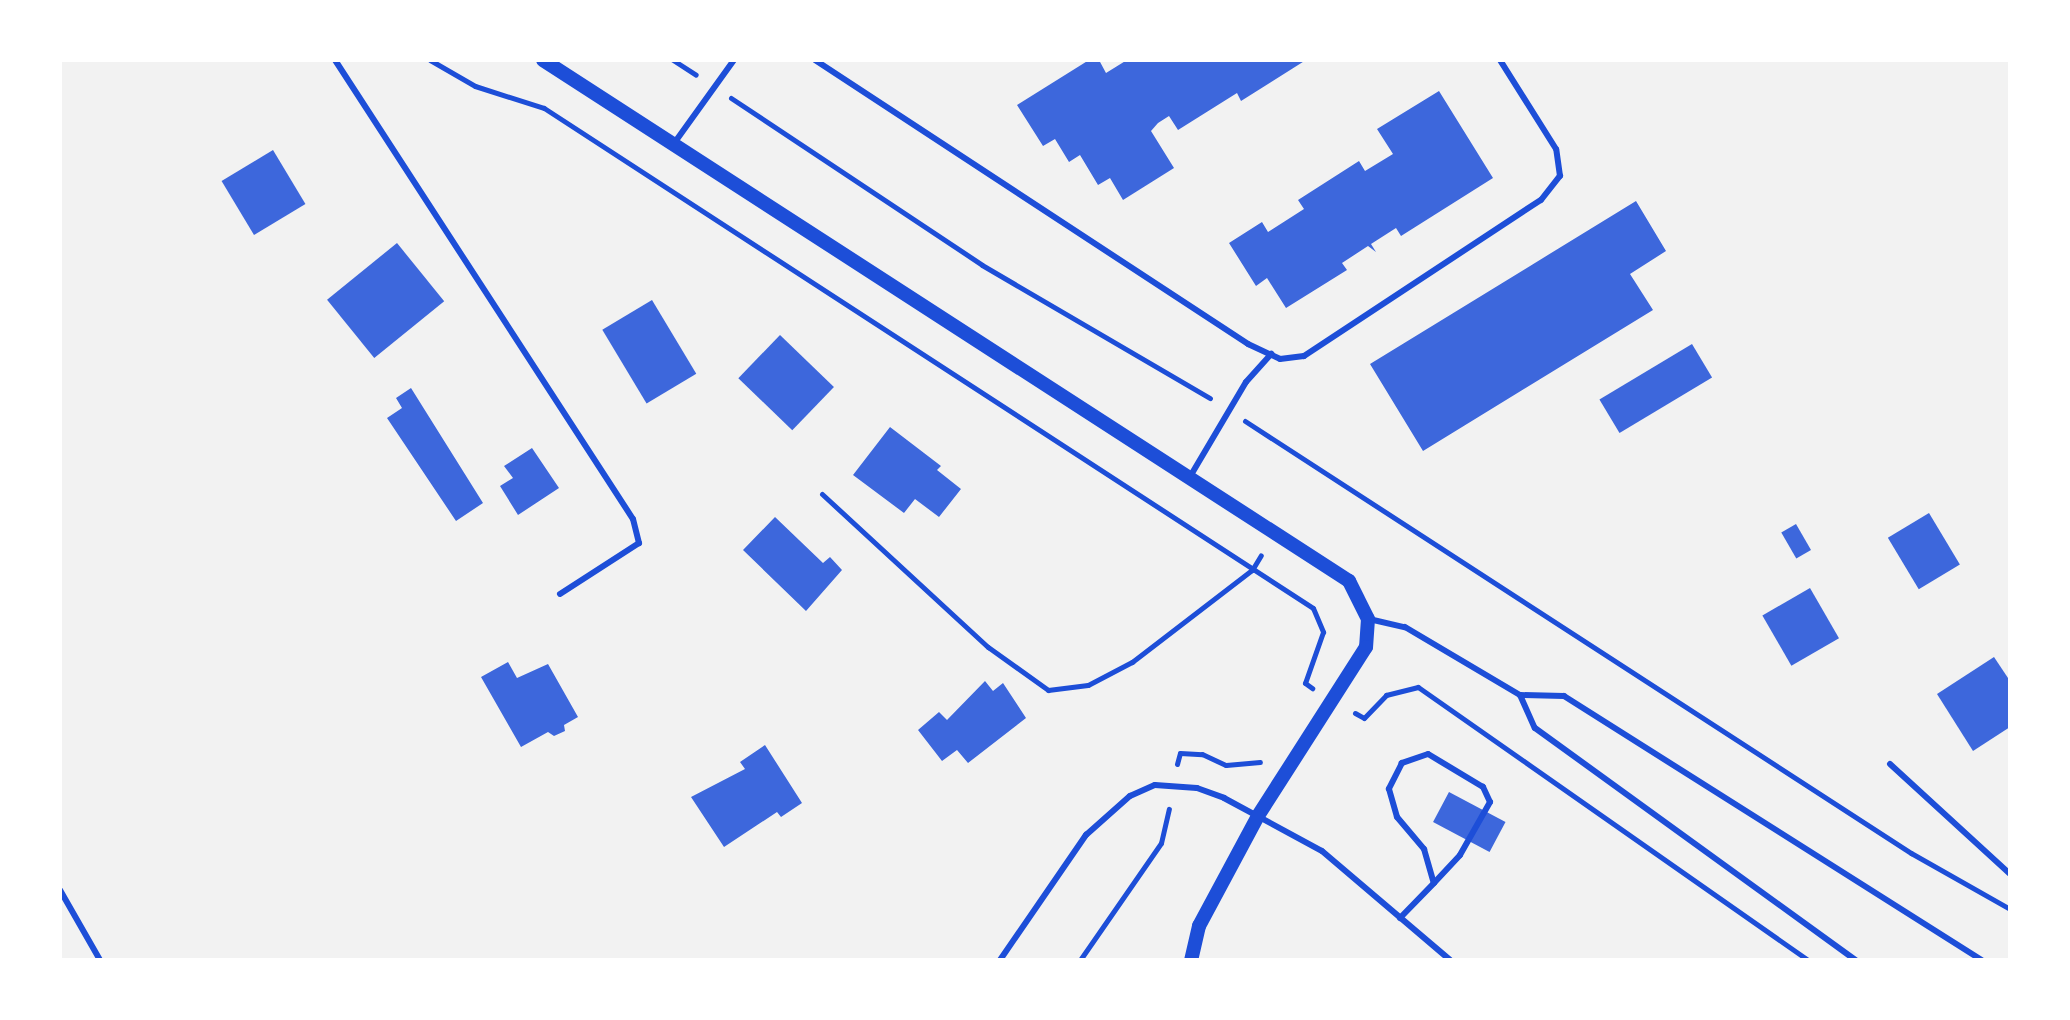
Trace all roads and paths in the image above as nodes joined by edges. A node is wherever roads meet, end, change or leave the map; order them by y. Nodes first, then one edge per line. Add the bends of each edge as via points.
1 (335, 60) edge
2 (430, 60) edge
3 (543, 60) edge
4 (673, 60) edge
5 (734, 60) edge
6 (815, 60) edge
7 (1500, 60) edge
8 (713, 86) junction
9 (675, 142) junction
10 (1271, 354) junction
11 (1229, 410) junction
12 (1191, 475) junction
13 (822, 494) dead end
14 (1252, 570) junction
15 (560, 594) dead end
16 (1368, 619) junction
17 (1520, 695) junction
18 (1333, 702) junction
19 (1890, 764) dead end
20 (1258, 816) junction
21 (2010, 874) edge
22 (1434, 883) junction
23 (60, 890) edge
24 (2010, 909) edge
25 (1400, 918) junction
26 (100, 960) edge
27 (1000, 960) edge
28 (1191, 960) edge
29 (1450, 960) edge
30 (1808, 960) edge
31 (1856, 960) edge
32 (1982, 960) edge

1 - 15 lane via 633,519 639,543
2 - 14 path via 475,86 544,108
3 - 9 street
4 - 8 path
5 - 8 lane
6 - 10 lane via 1248,344
7 - 10 lane via 1556,149 1560,176 1541,200 1304,356
8 - 9 lane
8 - 11 path via 982,265
9 - 12 street
10 - 11 lane
11 - 12 lane
11 - 24 path via 1911,853
12 - 16 street via 1349,581
13 - 14 path via 988,647 1048,690 1088,685 1132,662
14 - 18 path via 1313,608 1323,632 1305,683
16 - 17 lane via 1405,627
16 - 18 street via 1366,647
17 - 31 lane via 1535,728
17 - 32 lane via 1564,696
18 - 20 street
18 - 30 path via 1364,718 1386,695 1418,687
19 - 21 lane
20 - 25 lane via 1322,851
20 - 27 lane via 1197,788 1155,785 1130,796 1059,869
20 - 28 street via 1199,926
22 - 22 lane via 1460,855 1490,802 1483,787 1428,754 1402,763 1389,789 1397,817 1424,849
22 - 25 lane
23 - 26 lane
25 - 29 lane

